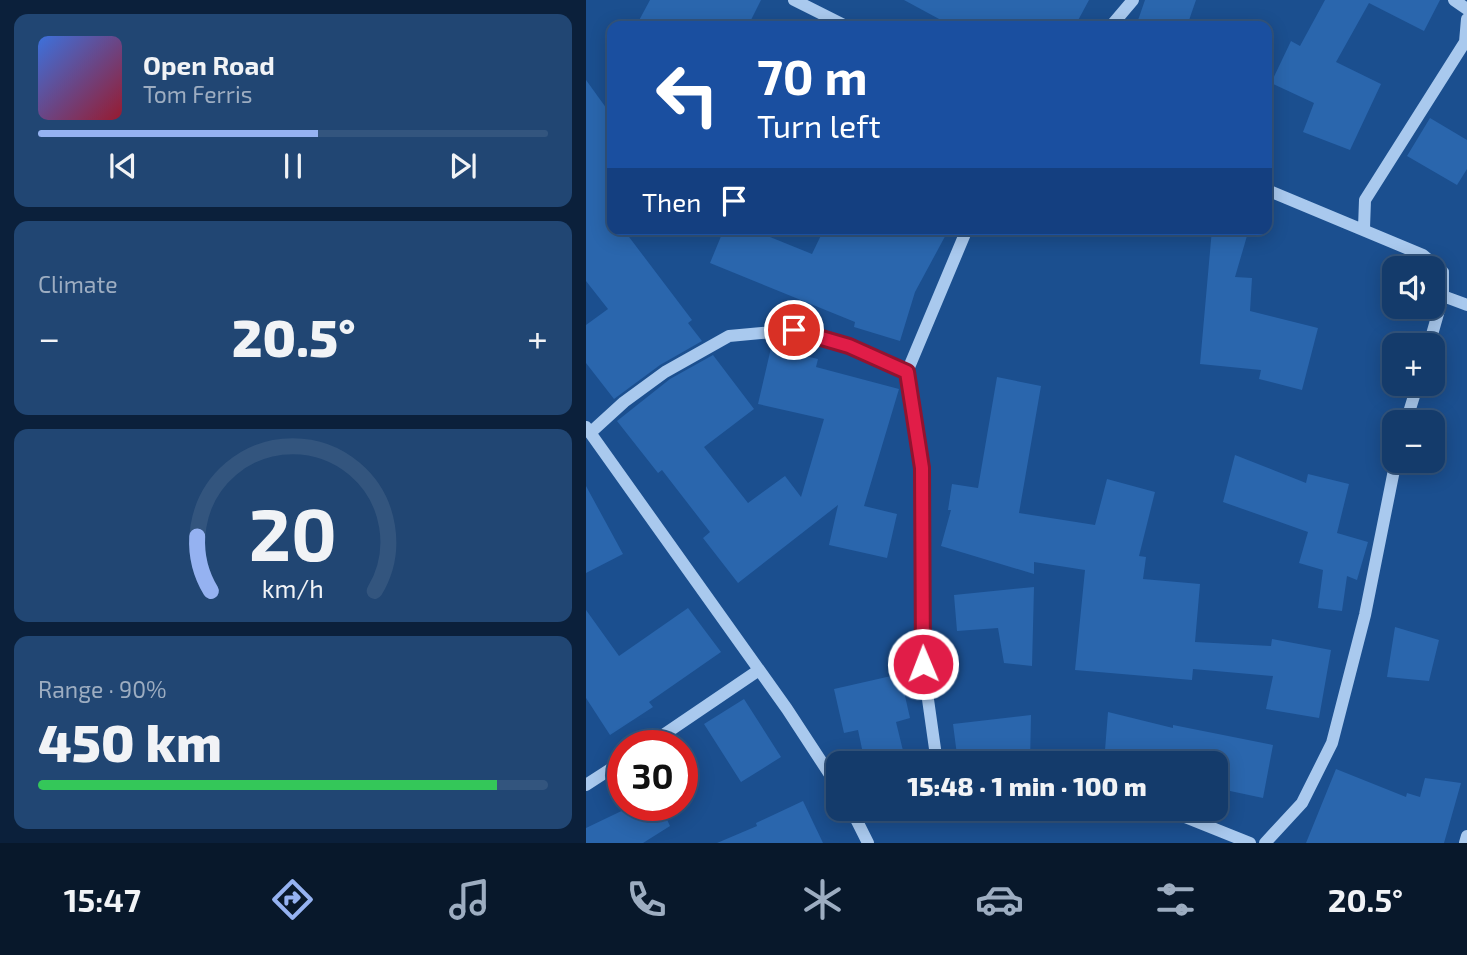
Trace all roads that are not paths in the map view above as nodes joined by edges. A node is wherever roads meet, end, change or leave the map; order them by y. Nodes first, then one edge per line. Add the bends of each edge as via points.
1 (794, 0) edge
2 (1133, 0) edge
3 (1454, 0) edge
4 (1467, 9) edge
5 (1467, 19) edge
6 (836, 21) edge
7 (1115, 21) edge
8 (1272, 192) edge
9 (1364, 228) junction
10 (964, 235) edge
11 (1423, 256) edge
12 (1445, 296) edge
13 (1467, 305) edge
14 (907, 372) junction
15 (588, 430) edge
16 (1393, 473) edge
17 (759, 670) junction
18 (671, 730) edge
19 (935, 751) edge
20 (826, 769) edge
21 (607, 771) edge
22 (586, 785) edge
23 (857, 821) edge
24 (1199, 821) edge
25 (1467, 836) edge
26 (868, 843) edge
27 (1250, 843) edge
28 (1265, 843) edge
29 (1465, 843) edge

1 - 6 street
2 - 7 street
3 - 4 street
5 - 9 street via 1464,42 1365,200
8 - 9 street
9 - 11 street
10 - 14 street
12 - 13 street
14 - 15 street via 849,346 794,330 729,336 665,372
14 - 19 street via 922,468 923,664
15 - 17 street
16 - 28 street via 1365,615 1332,743 1302,803
17 - 18 street
17 - 20 street
21 - 22 street
23 - 26 street
24 - 27 street
25 - 29 street

